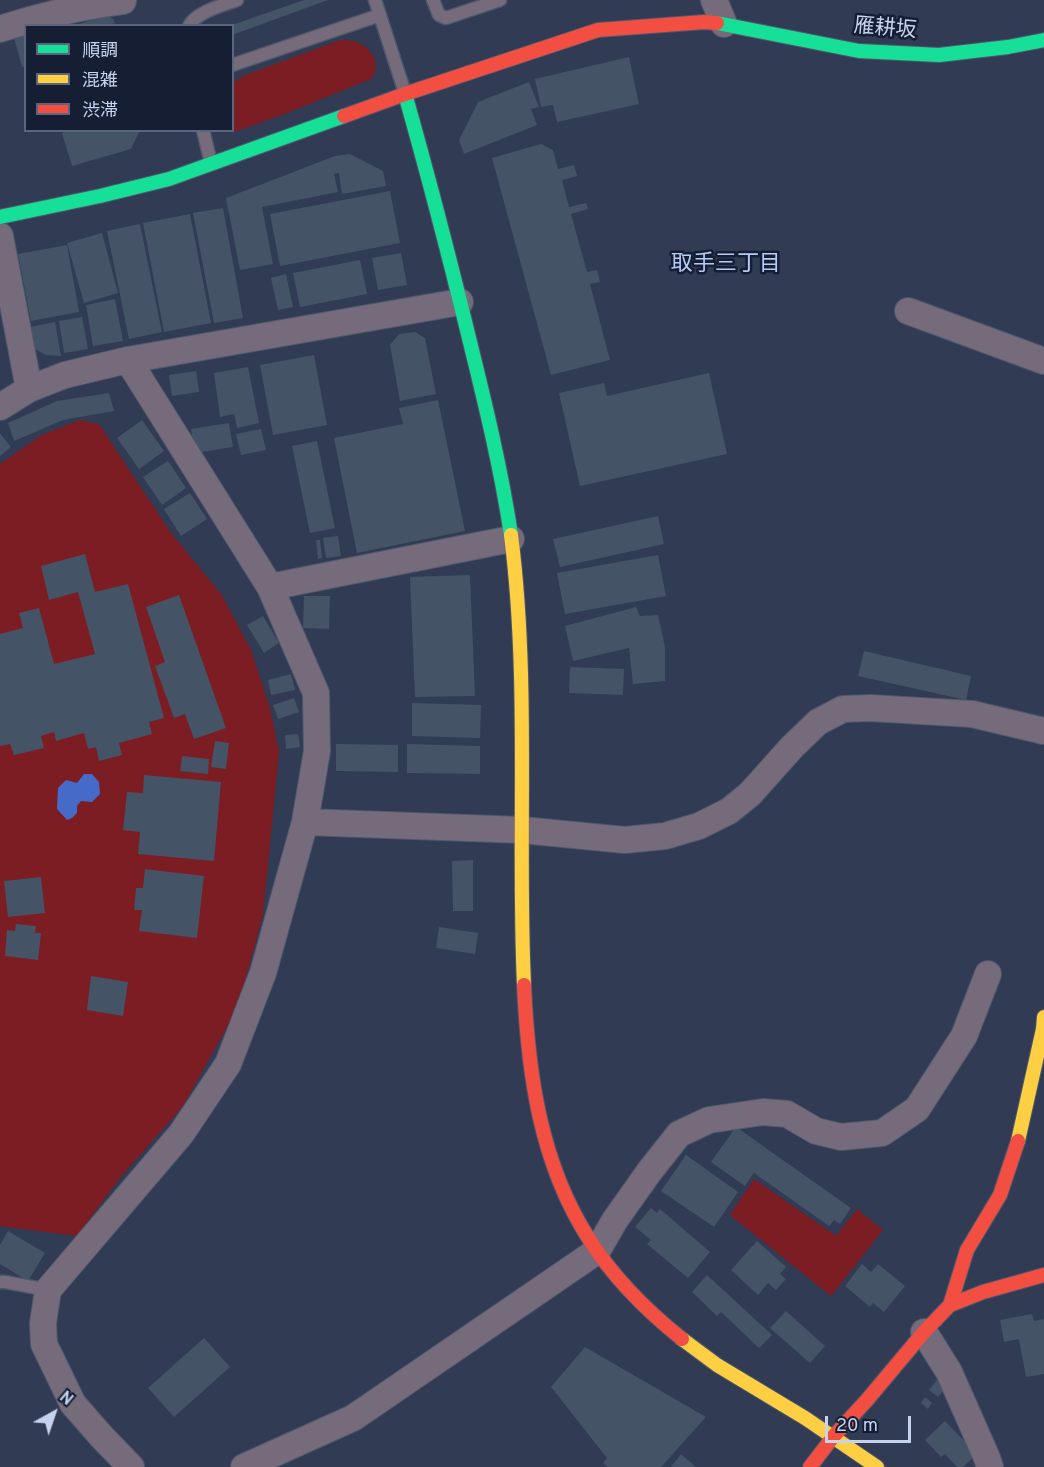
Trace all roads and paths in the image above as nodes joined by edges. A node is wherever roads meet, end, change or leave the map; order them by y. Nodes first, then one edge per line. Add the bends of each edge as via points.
1 (237, 0) edge
2 (433, 0) edge
3 (500, 0) edge
4 (714, 0) edge
5 (123, 1) edge
6 (376, 1) edge
7 (380, 15) junction
8 (190, 24) edge
9 (724, 24) junction
10 (0, 29) edge
11 (1044, 40) edge
12 (234, 64) edge
13 (405, 94) junction
14 (203, 132) edge
15 (211, 164) junction
16 (0, 217) edge
17 (0, 236) edge
18 (460, 302) junction
19 (908, 310) dead end
20 (128, 360) junction
21 (1044, 361) edge
22 (29, 389) junction
23 (0, 406) edge
24 (511, 539) junction
25 (270, 587) junction
26 (1044, 731) edge
27 (305, 822) junction
28 (522, 830) junction
29 (988, 974) dead end
30 (1044, 1025) edge
31 (597, 1251) junction
32 (1044, 1275) edge
33 (0, 1282) edge
34 (48, 1290) junction
35 (950, 1305) junction
36 (924, 1332) junction
37 (833, 1437) junction
38 (131, 1467) edge
39 (244, 1467) edge
40 (810, 1467) edge
41 (877, 1467) edge
42 (990, 1467) edge

1 - 8 lane via 205,12
2 - 3 lane via 439,15 446,18
4 - 9 street
5 - 10 street
6 - 7 lane
7 - 12 lane
7 - 13 lane
9 - 11 street, 雁耕坂 via 859,51 939,56
9 - 13 street, 雁耕坂 via 598,30
13 - 15 street, 雁耕坂
13 - 18 street
14 - 15 lane
15 - 16 street, 雁耕坂 via 169,179
17 - 22 street
18 - 20 street
18 - 24 street via 495,443
19 - 21 street
20 - 22 street via 65,375
20 - 25 street
22 - 23 street
24 - 25 street
24 - 28 street via 522,679
25 - 27 street via 316,693 317,751
26 - 28 street via 972,714 843,709 818,722 750,794 729,811 699,826 665,836 625,840
27 - 28 street
27 - 34 street via 263,973 228,1064 181,1134
28 - 31 street via 523,986 536,1098 552,1161 575,1215
29 - 31 street via 964,1036 918,1109 882,1133 841,1137 816,1131 787,1114 763,1112 709,1120 679,1134 648,1172
30 - 35 street via 1018,1143 1000,1195 967,1250
31 - 37 street via 666,1326 708,1359
31 - 39 street via 353,1418
32 - 35 street
33 - 34 lane
34 - 38 street via 44,1344 73,1404
35 - 36 street
36 - 37 street
36 - 42 street via 949,1372
37 - 40 street
37 - 41 street

